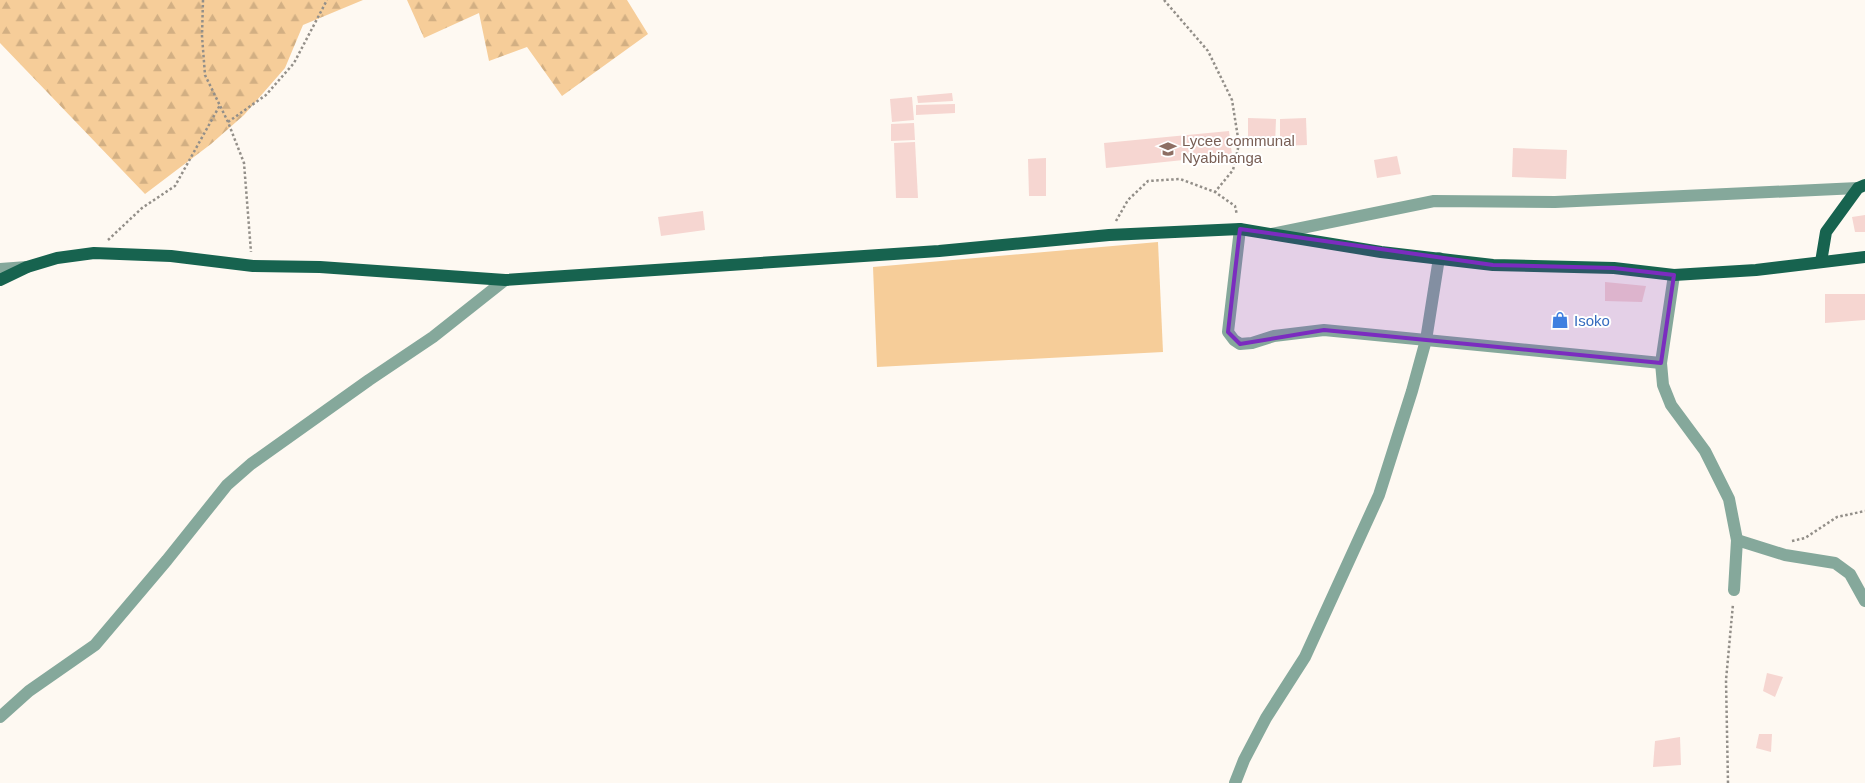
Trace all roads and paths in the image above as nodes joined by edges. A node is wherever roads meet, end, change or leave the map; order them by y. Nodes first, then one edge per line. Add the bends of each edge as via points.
1 (203, 0) edge
2 (327, 0) edge
3 (1164, 0) edge
4 (220, 105) junction
5 (228, 122) junction
6 (1861, 186) edge
7 (1214, 192) junction
8 (1240, 229) junction
9 (1272, 234) junction
10 (1109, 235) junction
11 (94, 253) junction
12 (1865, 257) edge
13 (1440, 258) junction
14 (1821, 262) junction
15 (253, 266) junction
16 (27, 267) junction
17 (0, 269) edge
18 (1674, 275) junction
19 (0, 280) edge
20 (505, 280) junction
21 (1426, 340) junction
22 (1661, 363) junction
23 (1865, 511) edge
24 (1737, 540) junction
25 (1789, 542) dead end
26 (1734, 590) joint
27 (1865, 601) edge
28 (0, 717) edge
29 (1235, 783) edge
30 (1728, 783) edge

1 - 4 path via 205,75
2 - 5 path via 294,63 266,95
3 - 7 path via 1208,51 1232,100 1239,144 1233,170
4 - 5 path
4 - 11 path via 175,186 142,208
5 - 15 path via 244,163
6 - 9 street via 1555,202 1434,201
6 - 14 main road via 1826,232
7 - 8 path via 1235,206
7 - 10 path via 1180,179 1148,182 1128,200
8 - 9 main road
8 - 10 main road
8 - 21 street via 1228,332 1240,344 1296,332 1324,330
9 - 13 main road
10 - 20 main road via 930,252
11 - 15 main road via 170,256
11 - 16 main road via 57,258
12 - 14 main road
13 - 18 main road via 1493,265 1614,268
13 - 21 street
14 - 18 main road
15 - 20 main road via 320,267
16 - 17 street
16 - 19 main road
18 - 22 street
20 - 28 street via 433,337 239,474 95,645 29,691
21 - 22 street
21 - 29 street via 1379,495 1305,657 1266,718
22 - 24 street via 1663,385 1671,405 1705,451 1729,499
23 - 25 path via 1837,516 1805,538
24 - 26 street
24 - 27 street via 1785,555 1836,563 1850,574
26 - 30 path via 1726,680

